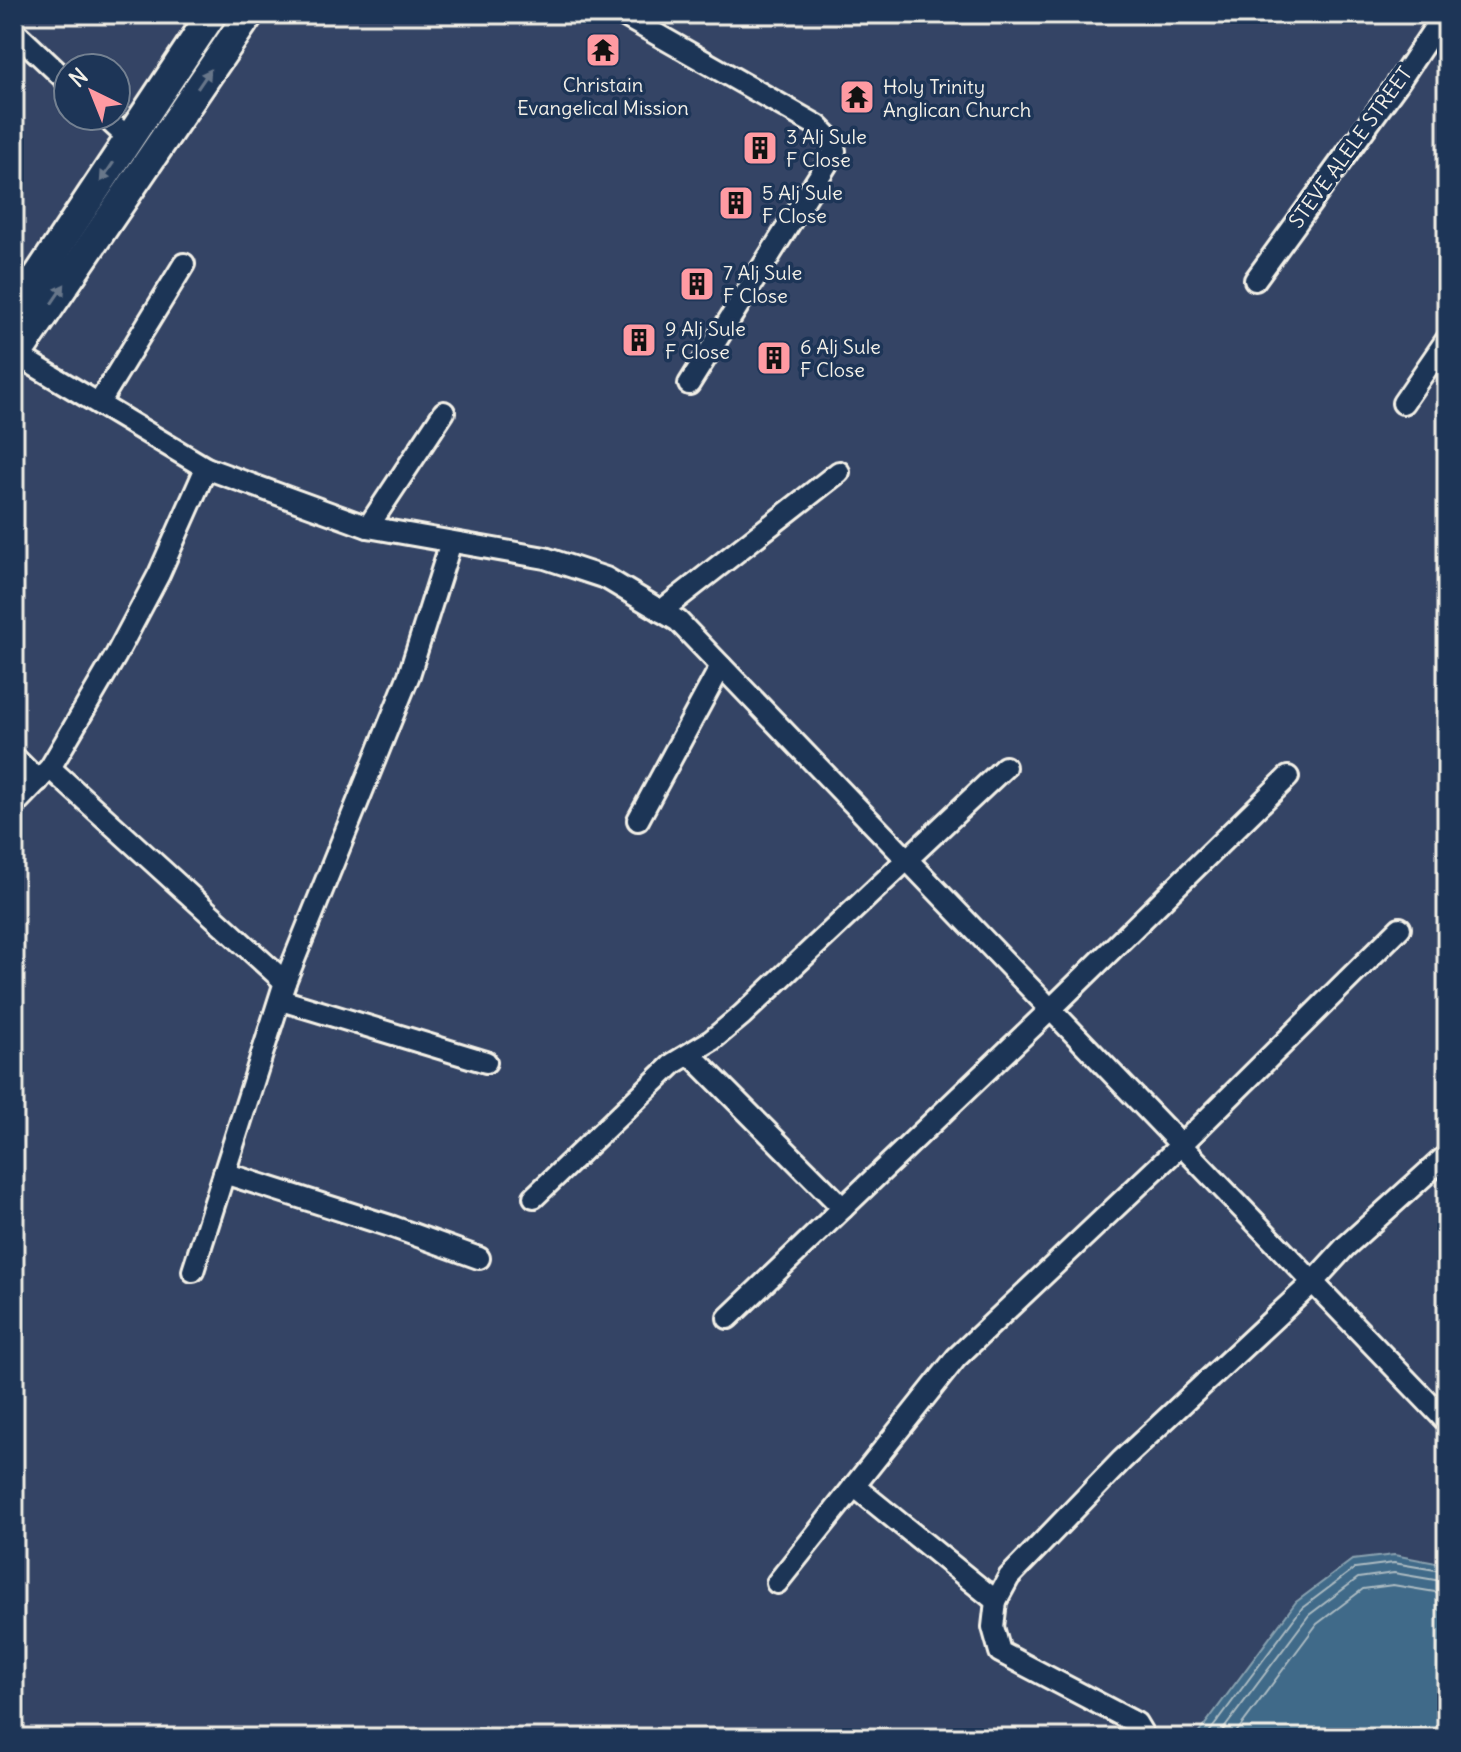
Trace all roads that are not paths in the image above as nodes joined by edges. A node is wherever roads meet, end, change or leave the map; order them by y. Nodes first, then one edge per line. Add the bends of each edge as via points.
1 (212, 14) edge
2 (249, 14) edge
3 (621, 14) edge
4 (1444, 14) edge
5 (14, 31) edge
6 (52, 67) edge
7 (121, 132) edge
8 (129, 139) junction
9 (184, 264) dead end
10 (1255, 280) dead end
11 (14, 312) edge
12 (1447, 339) edge
13 (15, 357) edge
14 (689, 384) dead end
15 (99, 403) junction
16 (1403, 403) dead end
17 (444, 412) dead end
18 (206, 468) junction
19 (839, 472) dead end
20 (368, 527) junction
21 (451, 542) junction
22 (661, 611) junction
23 (721, 666) junction
24 (14, 757) edge
25 (1005, 767) dead end
26 (44, 774) junction
27 (1288, 777) dead end
28 (14, 805) edge
29 (638, 820) dead end
30 (907, 858) junction
31 (1400, 928) dead end
32 (283, 991) junction
33 (1050, 1010) junction
34 (691, 1055) junction
35 (486, 1062) dead end
36 (1180, 1146) junction
37 (1447, 1155) edge
38 (224, 1173) junction
39 (534, 1197) dead end
40 (843, 1208) junction
41 (479, 1258) dead end
42 (193, 1271) dead end
43 (1312, 1283) junction
44 (728, 1318) dead end
45 (1443, 1409) edge
46 (854, 1486) junction
47 (777, 1583) dead end
48 (996, 1601) junction
49 (1141, 1738) edge

1 - 8 main road
13 -> 2 main road
3 - 14 street via 818,126 835,151
4 - 10 street, STEVE ALELE STREET
5 - 6 street
7 - 8 street
8 -> 11 main road
9 - 15 street
12 - 16 street
13 - 15 street
15 - 18 street
17 - 20 street
18 - 20 street
18 - 26 street via 159,574
19 - 22 street
20 - 21 street
21 - 22 street via 545,558 606,578
21 - 32 street via 409,675
22 - 23 street via 678,621
23 - 29 street
23 - 30 street
24 - 26 street
25 - 30 street
26 - 28 street
26 - 32 street
27 - 33 street
30 - 33 street
30 - 34 street via 742,1015
31 - 36 street
32 - 35 street
32 - 38 street
33 - 36 street
33 - 40 street
34 - 39 street via 674,1063
34 - 40 street
36 - 43 street
36 - 46 street via 956,1358
37 - 43 street
38 - 41 street
38 - 42 street
40 - 44 street
43 - 45 street
43 - 48 street via 1122,1460 1009,1577
46 - 47 street
46 - 48 street
48 - 49 street via 993,1627 1000,1652 1136,1723

